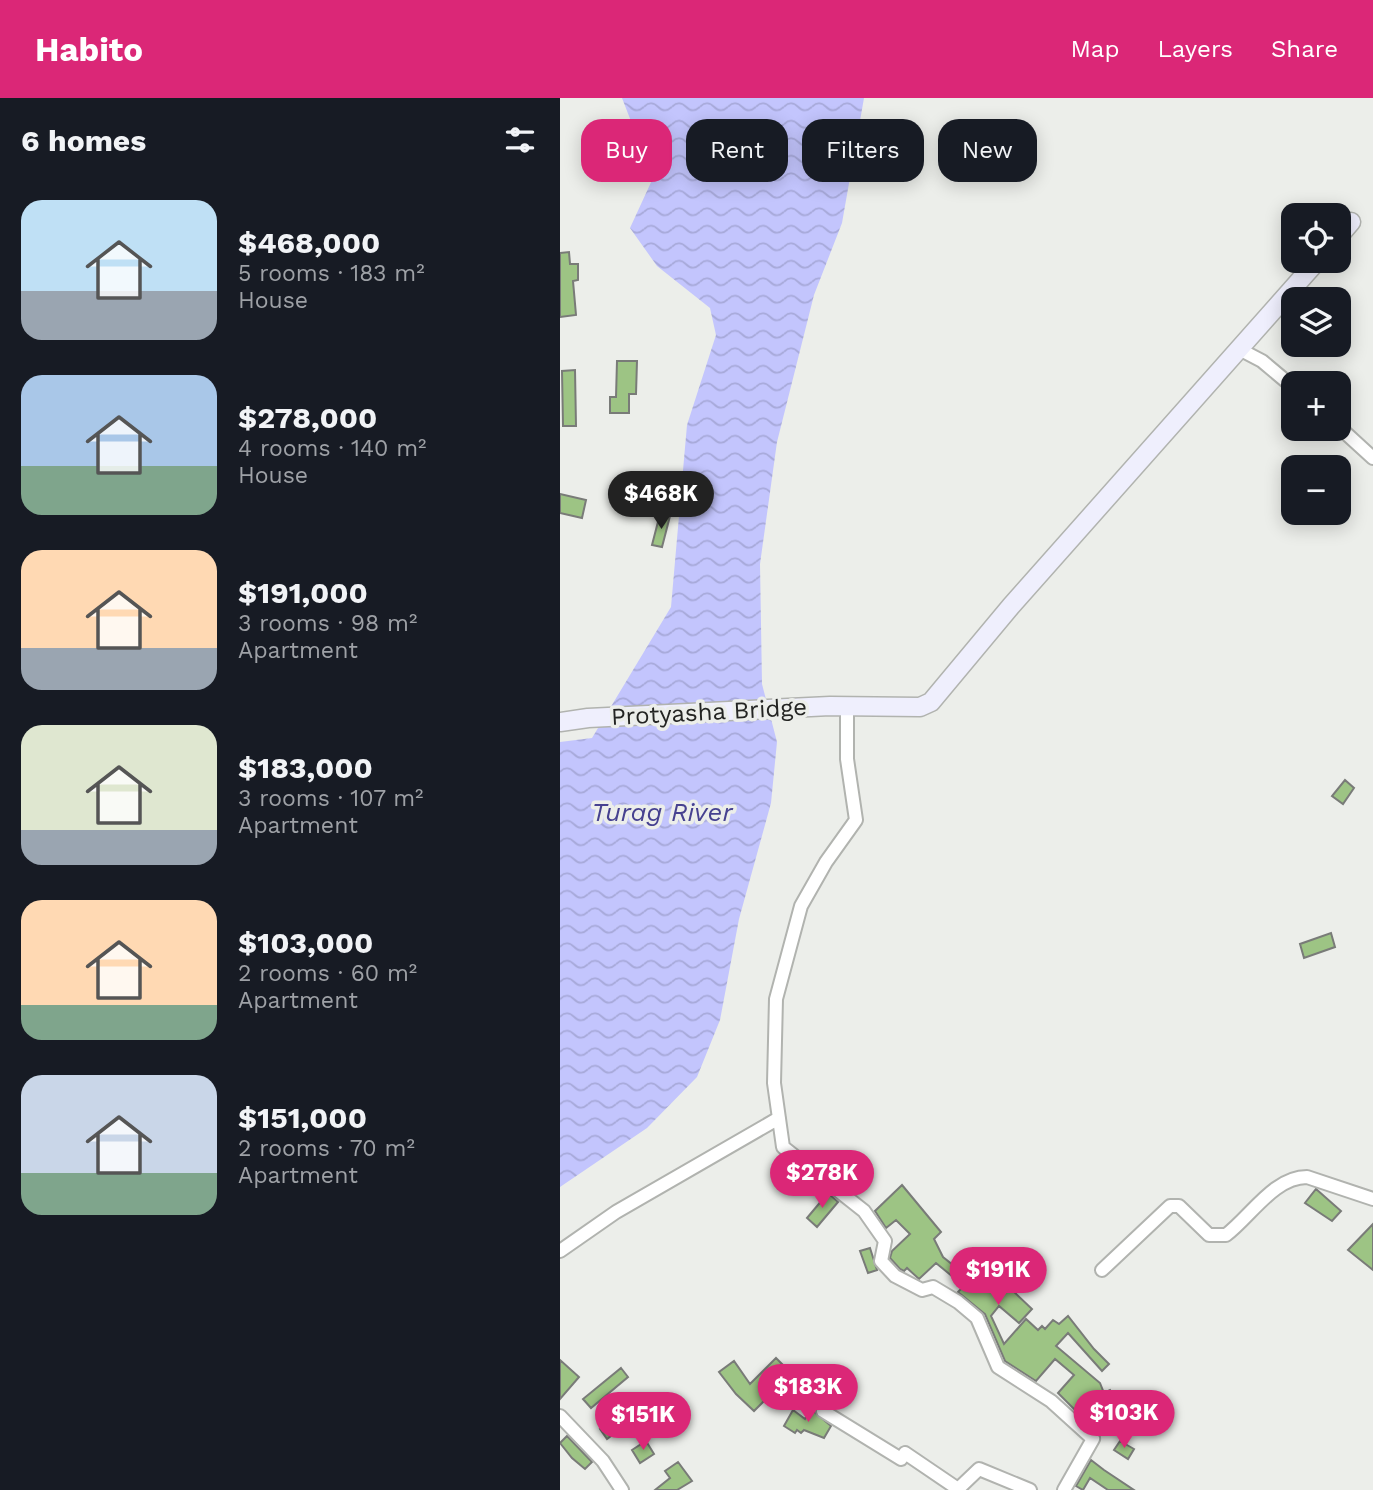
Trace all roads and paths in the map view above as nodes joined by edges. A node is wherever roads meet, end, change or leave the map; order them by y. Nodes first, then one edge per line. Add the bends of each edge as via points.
1 (1306, 273) edge
2 (1239, 349) junction
3 (1281, 377) edge
4 (1351, 438) edge
5 (1373, 458) edge
6 (839, 706) junction
7 (560, 722) edge
8 (779, 1118) junction
9 (1373, 1199) edge
10 (560, 1251) edge
11 (1101, 1270) dead end
12 (823, 1411) dead end
13 (560, 1416) edge
14 (622, 1490) edge
15 (1030, 1490) edge
16 (1064, 1490) edge

1 - 2 street, Protyasha Bridge
2 - 3 street
2 - 6 street, Protyasha Bridge via 932,702 920,707
4 - 5 street
6 - 7 street, Protyasha Bridge
6 - 8 street via 856,820 801,906 776,999 774,1083
8 - 10 street via 651,1190
8 - 16 street via 783,1147 864,1211 879,1231 885,1241 881,1261 891,1273 922,1290 933,1287 966,1307 977,1318 998,1367 1051,1401 1091,1436
9 - 11 street via 1296,1177 1281,1184 1226,1235 1209,1235 1179,1206 1170,1206
12 - 15 street via 901,1459 905,1453 958,1489 979,1469
13 - 14 street via 603,1461

